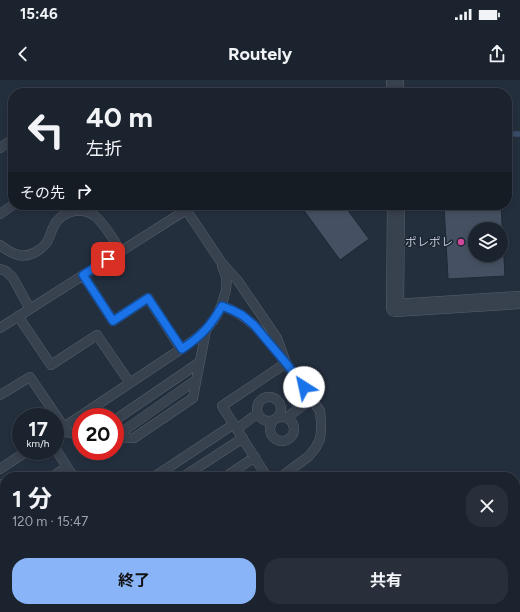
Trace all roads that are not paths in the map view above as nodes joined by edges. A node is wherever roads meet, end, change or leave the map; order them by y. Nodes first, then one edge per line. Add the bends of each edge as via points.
1 (180, 210) edge
2 (186, 210) edge
3 (396, 210) edge
4 (0, 245) edge
5 (121, 251) junction
6 (221, 262) junction
7 (0, 269) edge
8 (83, 275) junction
9 (520, 300) edge
10 (222, 306) junction
11 (30, 309) junction
12 (18, 316) junction
13 (0, 328) edge
14 (206, 330) junction
15 (182, 349) junction
16 (200, 362) junction
17 (286, 363) junction
18 (196, 380) junction
19 (130, 383) junction
20 (0, 396) edge
21 (312, 399) junction
22 (47, 408) edge
23 (258, 413) junction
24 (124, 414) edge
25 (286, 418) junction
26 (275, 420) junction
27 (235, 426) junction
28 (64, 427) edge
29 (124, 431) edge
30 (124, 437) edge
31 (243, 438) junction
32 (255, 457) junction
33 (14, 460) edge
34 (63, 460) edge
35 (67, 467) junction
36 (0, 469) edge
37 (60, 472) edge
38 (70, 472) edge
39 (162, 472) edge
40 (191, 472) edge
41 (232, 472) edge
42 (264, 472) edge
43 (287, 472) edge

1 - 5 lane
2 - 6 lane
3 - 9 street via 395,308
4 - 5 lane via 16,255 33,254 48,240 56,222 65,214 78,210 87,211 96,217
5 - 8 lane
6 - 10 lane via 226,279
6 - 17 lane via 238,281 277,338
7 - 11 lane via 6,270 13,278
8 - 11 lane
8 - 15 lane via 113,321 148,298
10 - 14 lane
10 - 17 lane via 242,315 254,325
11 - 12 lane
12 - 13 lane
12 - 19 lane via 51,365 97,335
14 - 15 lane
14 - 16 lane
15 - 19 lane
16 - 18 lane
16 - 24 lane
17 - 21 lane
17 - 27 lane via 222,406
18 - 29 lane
18 - 30 lane via 193,398 134,438
19 - 28 lane
20 - 22 lane via 30,376
21 - 25 lane
21 - 43 lane via 320,411 320,439 309,456
23 - 26 lane via 267,421
23 - 26 lane via 259,402 265,397 273,397 281,406 280,414
23 - 27 lane
25 - 26 lane
25 - 26 lane via 294,426 294,431 291,438 283,442 276,440 271,434 270,427
27 - 31 lane
27 - 39 lane
31 - 32 lane
31 - 40 lane
32 - 41 lane
32 - 42 lane
33 - 36 lane
34 - 35 lane
35 - 37 lane
35 - 38 lane

